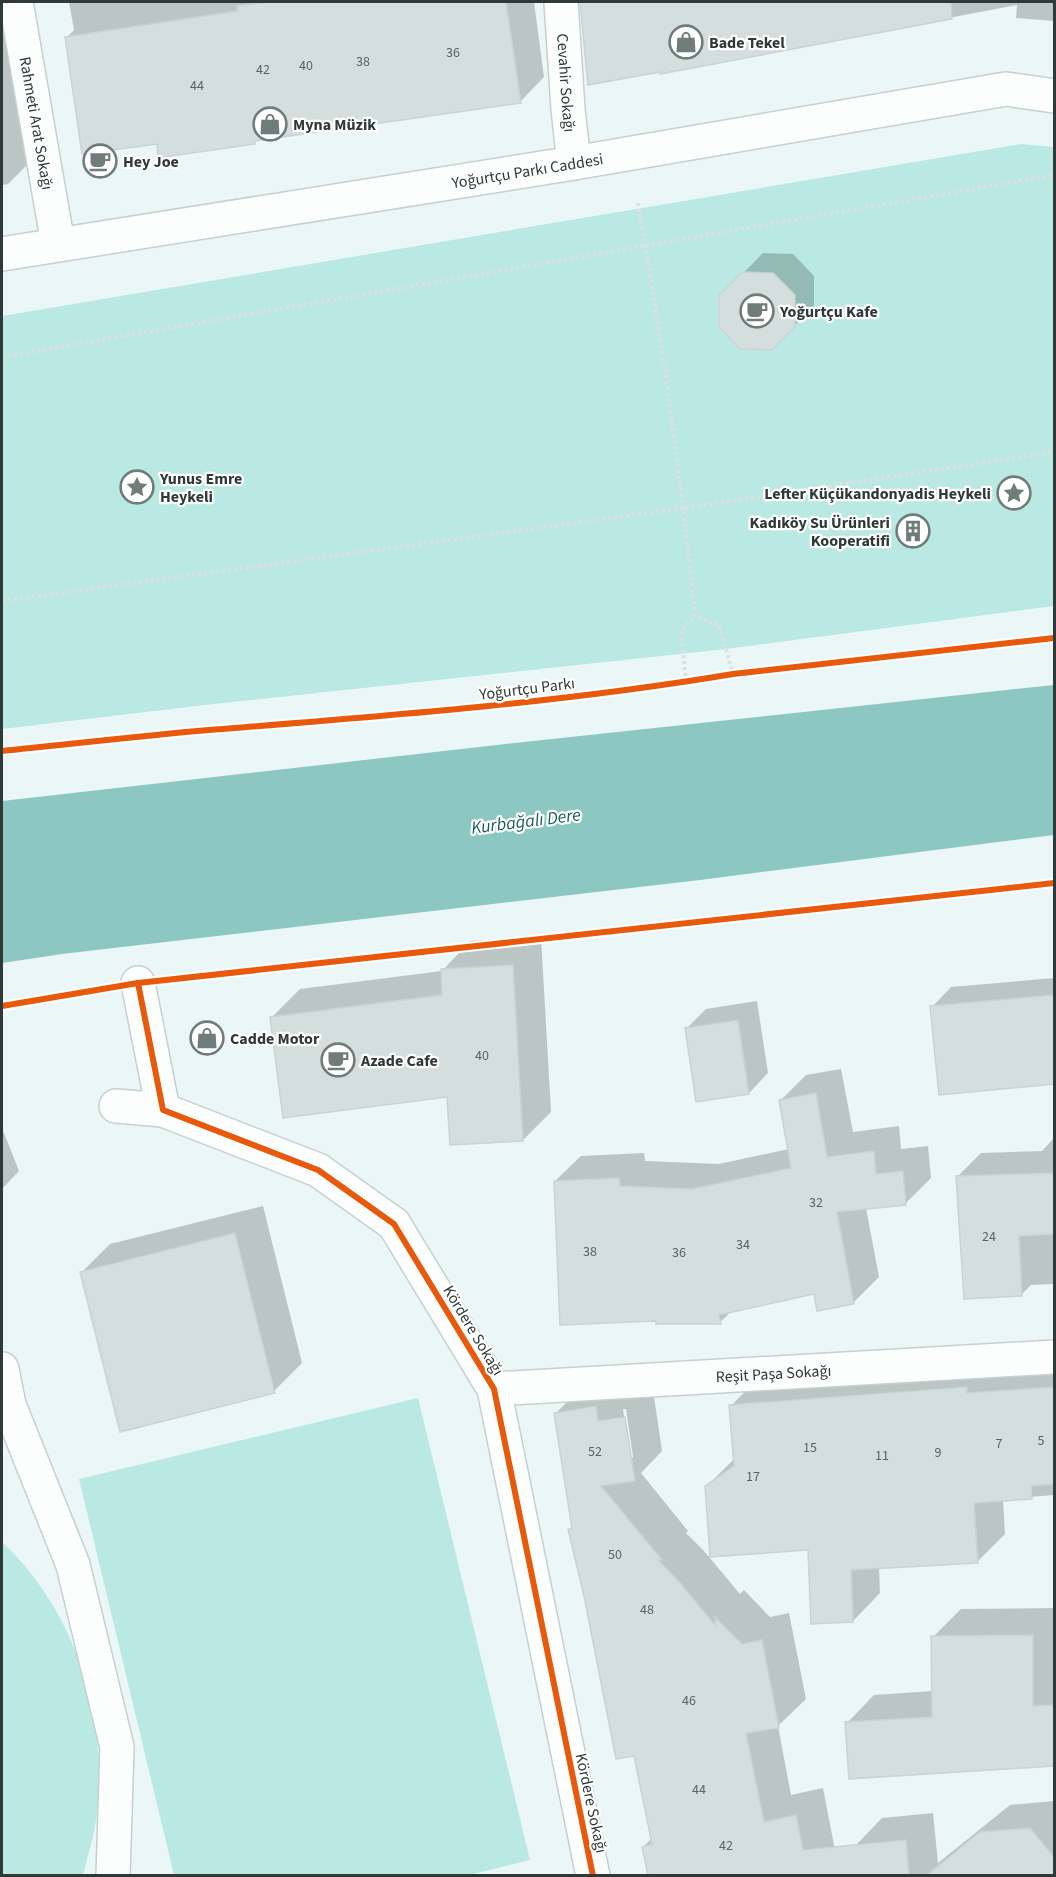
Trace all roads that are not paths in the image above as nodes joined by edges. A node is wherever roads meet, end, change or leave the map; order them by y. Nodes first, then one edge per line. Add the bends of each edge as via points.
1 (16, 2) edge
2 (561, 2) edge
3 (1054, 96) edge
4 (574, 163) junction
5 (57, 244) junction
6 (2, 254) edge
7 (138, 983) dead end
8 (116, 1106) dead end
9 (163, 1110) junction
10 (1054, 1358) edge
11 (2, 1369) edge
12 (494, 1389) junction
13 (113, 1875) edge
14 (593, 1875) edge

1 - 5 street, Rahmeti Arat Sokağı
2 - 4 street, Cevahir Sokağı
3 - 4 street, Yoğurtçu Parkı Caddesi via 1006,89
4 - 5 street, Yoğurtçu Parkı Caddesi
5 - 6 street, Yoğurtçu Parkı Caddesi
7 - 9 street
8 - 9 street, Kördere Sokağı
9 - 12 street, Kördere Sokağı via 318,1170 394,1224
10 - 12 street, Reşit Paşa Sokağı
11 - 13 street via 9,1405 73,1565 117,1747
12 - 14 street, Kördere Sokağı

